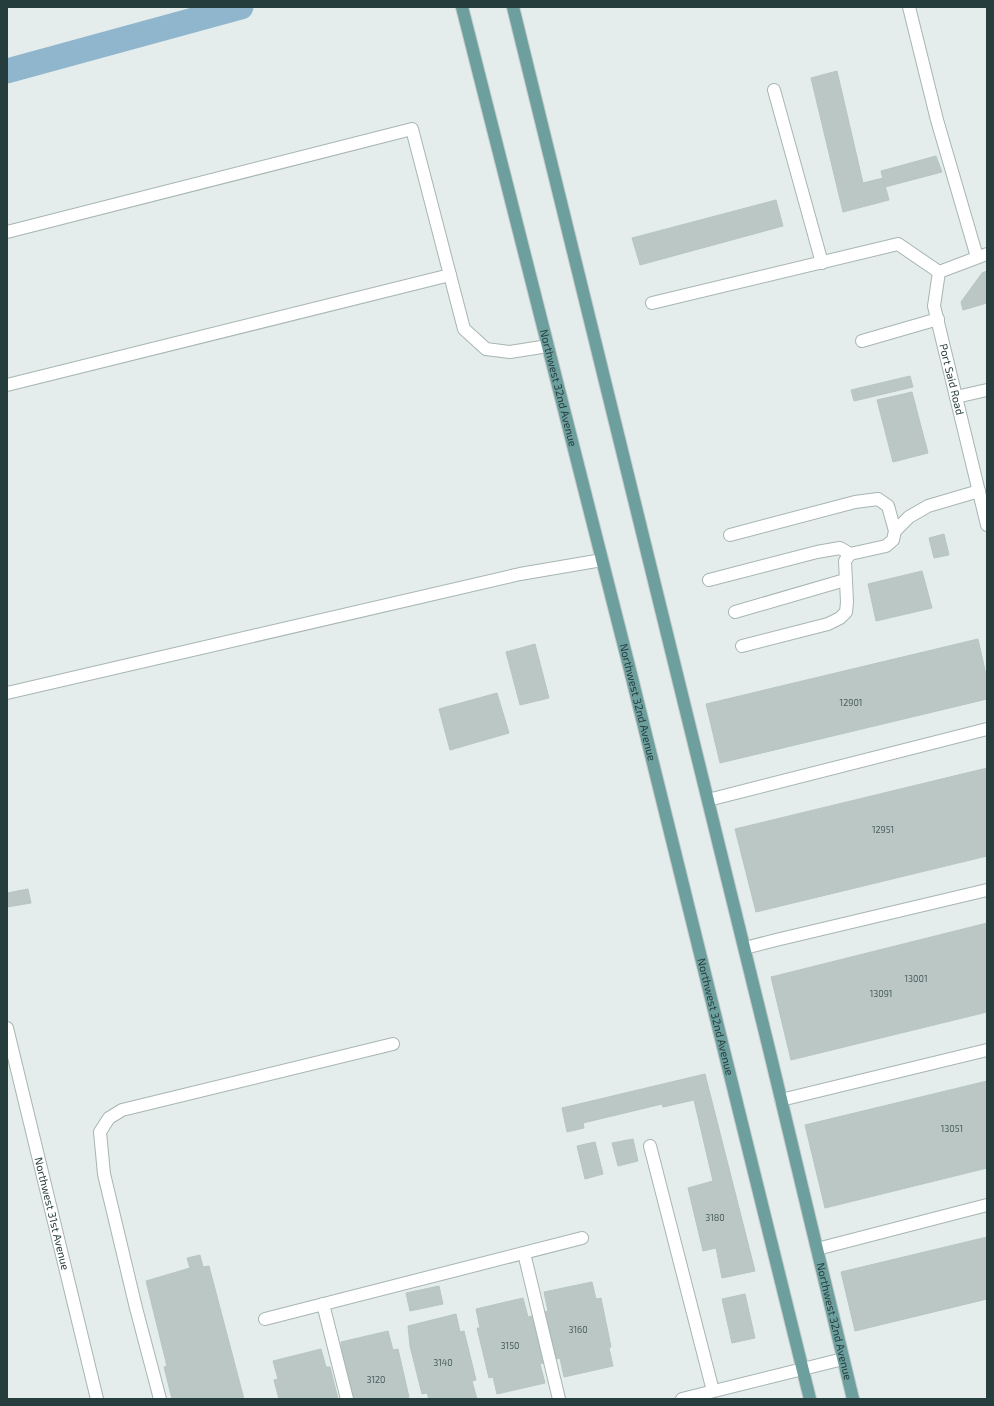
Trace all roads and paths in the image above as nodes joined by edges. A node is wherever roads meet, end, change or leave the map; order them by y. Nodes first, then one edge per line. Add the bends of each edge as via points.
1 (462, 7) edge
2 (514, 7) edge
3 (909, 7) edge
4 (774, 90) dead end
5 (7, 232) edge
6 (982, 256) edge
7 (822, 263) junction
8 (939, 272) junction
9 (450, 274) junction
10 (652, 303) dead end
11 (938, 319) junction
12 (862, 341) dead end
13 (548, 346) junction
14 (7, 385) edge
15 (987, 390) edge
16 (956, 396) junction
17 (979, 491) junction
18 (987, 525) edge
19 (896, 531) junction
20 (730, 534) dead end
21 (850, 554) junction
22 (602, 560) junction
23 (709, 580) dead end
24 (845, 580) junction
25 (735, 612) dead end
26 (742, 646) dead end
27 (7, 693) edge
28 (987, 729) edge
29 (708, 800) junction
30 (987, 890) edge
31 (745, 948) junction
32 (7, 1028) edge
33 (393, 1044) dead end
34 (987, 1050) edge
35 (781, 1100) junction
36 (650, 1146) dead end
37 (987, 1205) edge
38 (582, 1238) dead end
39 (817, 1249) junction
40 (524, 1252) junction
41 (323, 1304) junction
42 (265, 1319) dead end
43 (843, 1359) junction
44 (803, 1369) junction
45 (713, 1392) junction
46 (695, 1397) edge
47 (98, 1399) edge
48 (160, 1399) edge
49 (347, 1399) edge
50 (559, 1399) edge
51 (682, 1399) edge
52 (810, 1399) edge
53 (853, 1399) edge

1 - 13 main road, Northwest 32nd Avenue
2 - 29 main road, Northwest 32nd Avenue
3 - 6 street via 937,120
4 - 7 street
5 - 9 street via 412,129
6 - 8 street
7 - 8 street via 898,244
7 - 10 street
8 - 11 street, Port Said Road via 934,306
9 - 13 street via 464,329 486,349 510,352
9 - 14 street
11 - 12 street
11 - 16 street, Port Said Road
13 - 22 main road, Northwest 32nd Avenue
15 - 16 street
16 - 17 street, Port Said Road
17 - 18 street, Port Said Road
17 - 19 street via 928,506 909,517
19 - 20 street via 888,506 878,499 855,502
19 - 21 street via 893,540 886,546
21 - 23 street via 840,548 816,552
21 - 24 street via 845,561
22 - 27 street via 520,574
22 - 44 main road, Northwest 32nd Avenue
24 - 25 street
24 - 26 street via 846,612 840,618 828,624
28 - 29 street
29 - 31 main road, Northwest 32nd Avenue
30 - 31 street
31 - 35 main road, Northwest 32nd Avenue
32 - 47 street, Northwest 31st Avenue
33 - 48 street via 122,1110 109,1118 100,1132 104,1174
34 - 35 street
35 - 39 main road, Northwest 32nd Avenue
36 - 45 street
37 - 39 street
38 - 40 street
39 - 43 main road, Northwest 32nd Avenue
40 - 41 street
40 - 50 street
41 - 42 street
41 - 49 street
43 - 44 street
43 - 53 main road, Northwest 32nd Avenue
44 - 45 street
44 - 52 main road, Northwest 32nd Avenue
45 - 46 street
46 - 51 street

